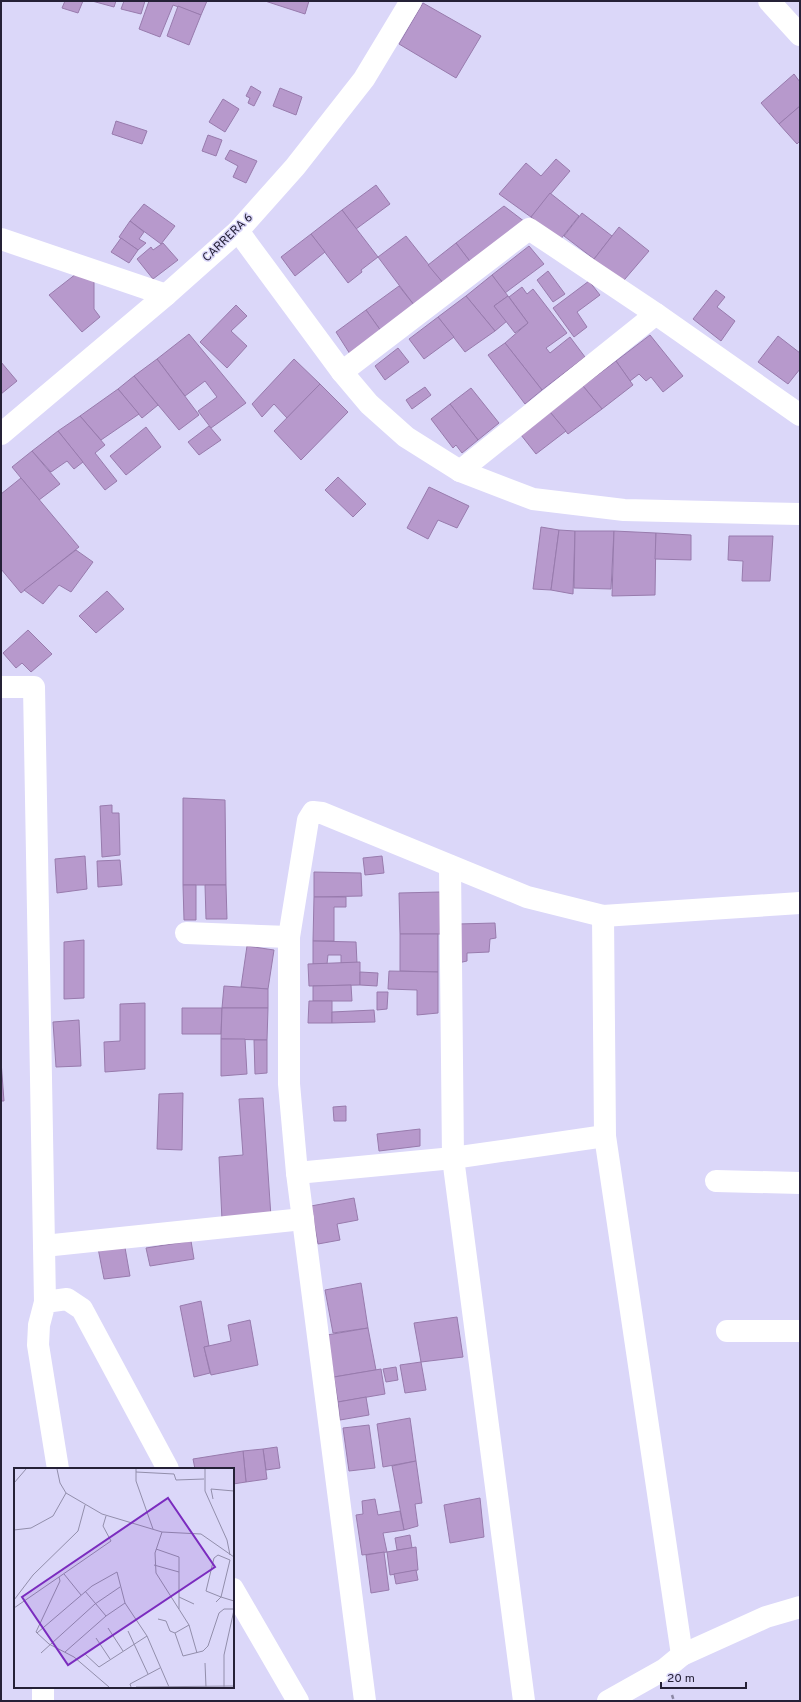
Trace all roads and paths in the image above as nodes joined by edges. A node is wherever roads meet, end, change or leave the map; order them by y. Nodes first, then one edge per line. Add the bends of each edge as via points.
1 (411, 1) edge
2 (768, 1) edge
3 (800, 35) edge
4 (238, 232) junction
5 (1, 239) edge
6 (166, 295) junction
7 (656, 314) junction
8 (342, 372) junction
9 (800, 414) edge
10 (1, 434) edge
11 (460, 471) junction
12 (800, 514) edge
13 (1, 687) edge
14 (450, 866) junction
15 (800, 903) edge
16 (604, 916) junction
17 (186, 933) dead end
18 (289, 937) junction
19 (605, 1136) junction
20 (453, 1158) junction
21 (297, 1173) junction
22 (716, 1181) dead end
23 (800, 1183) edge
24 (303, 1219) junction
25 (44, 1246) junction
26 (45, 1302) junction
27 (727, 1331) dead end
28 (800, 1331) edge
29 (58, 1468) edge
30 (167, 1468) edge
31 (234, 1591) edge
32 (800, 1607) edge
33 (682, 1655) junction
34 (43, 1688) edge
35 (43, 1701) edge
36 (298, 1701) edge
37 (364, 1701) edge
38 (524, 1701) edge
39 (608, 1701) edge

1 - 4 street, CARRERA 6 via 364,79 296,168
2 - 3 street
4 - 6 street, CARRERA 6
4 - 8 street
5 - 6 street
6 - 10 street, CARRERA 6
7 - 8 street via 529,229
7 - 9 street
7 - 11 street
8 - 11 street via 369,404 406,437
11 - 12 street via 533,500 624,510
13 - 25 street via 34,687
14 - 16 street via 527,897
14 - 18 street via 322,813 313,812 308,820
14 - 20 street
15 - 16 street
16 - 19 street
17 - 18 street
18 - 21 street via 289,1084
19 - 20 street
19 - 33 street
20 - 21 street
20 - 38 street
21 - 24 street
22 - 23 street
24 - 25 street
24 - 37 street
25 - 26 street
26 - 29 street via 39,1325 38,1344
26 - 30 street via 67,1299 82,1309
27 - 28 street
31 - 36 street
32 - 33 street via 766,1616
33 - 39 street via 665,1669
34 - 35 street

